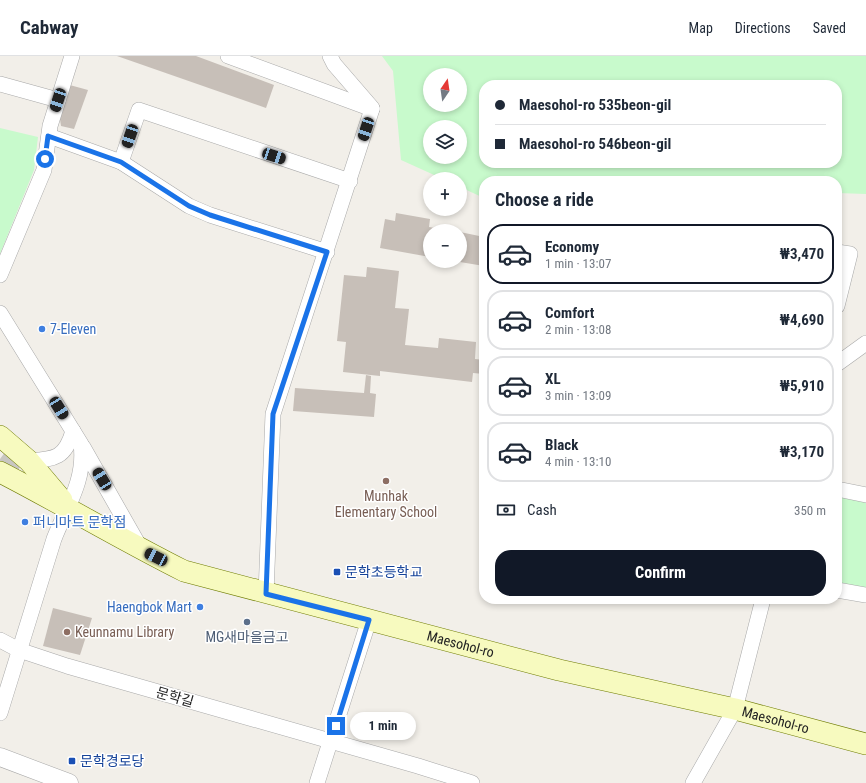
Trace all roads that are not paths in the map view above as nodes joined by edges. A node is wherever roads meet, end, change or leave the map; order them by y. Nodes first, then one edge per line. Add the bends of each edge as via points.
1 (72, 56) edge
2 (228, 56) edge
3 (330, 56) edge
4 (0, 84) edge
5 (58, 100) junction
6 (372, 109) junction
7 (48, 136) junction
8 (121, 162) junction
9 (350, 180) junction
10 (327, 252) junction
11 (844, 253) edge
12 (842, 268) edge
13 (0, 275) edge
14 (0, 313) edge
15 (866, 343) edge
16 (842, 360) edge
17 (73, 432) junction
18 (0, 436) edge
19 (81, 444) junction
20 (29, 461) junction
21 (0, 472) edge
22 (842, 490) edge
23 (866, 495) edge
24 (69, 508) junction
25 (142, 550) junction
26 (842, 591) edge
27 (266, 594) junction
28 (866, 595) edge
29 (762, 604) edge
30 (369, 620) junction
31 (0, 640) edge
32 (19, 650) junction
33 (735, 709) junction
34 (0, 713) edge
35 (331, 741) junction
36 (866, 744) edge
37 (0, 758) edge
38 (69, 783) edge
39 (317, 783) edge
40 (472, 783) edge
41 (693, 783) edge

1 - 5 street
2 - 6 street
3 - 6 street
4 - 5 street
5 - 7 street
6 - 9 street
7 - 8 street
7 - 13 street via 44,170
8 - 9 street via 138,110
8 - 10 street via 189,206
9 - 10 street
10 - 27 street via 273,414
11 - 12 street
14 - 17 street
15 - 16 street
17 - 19 street
17 - 20 street via 60,456 52,460
18 - 20 main road
19 - 24 street via 82,466
19 - 25 street
20 - 24 main road
21 - 24 main road, Maesohol-ro
22 - 23 street
24 - 25 main road, Maesohol-ro
24 - 32 street via 54,539
25 - 27 main road, Maesohol-ro via 184,571
26 - 28 street
27 - 30 main road, Maesohol-ro
29 - 33 street
30 - 33 main road, Maesohol-ro via 559,670
30 - 35 street
31 - 32 street, 문학길
32 - 34 street
32 - 35 street, 문학길
33 - 36 main road, Maesohol-ro
33 - 41 street
35 - 39 street
35 - 40 street, 문학길
37 - 38 street

